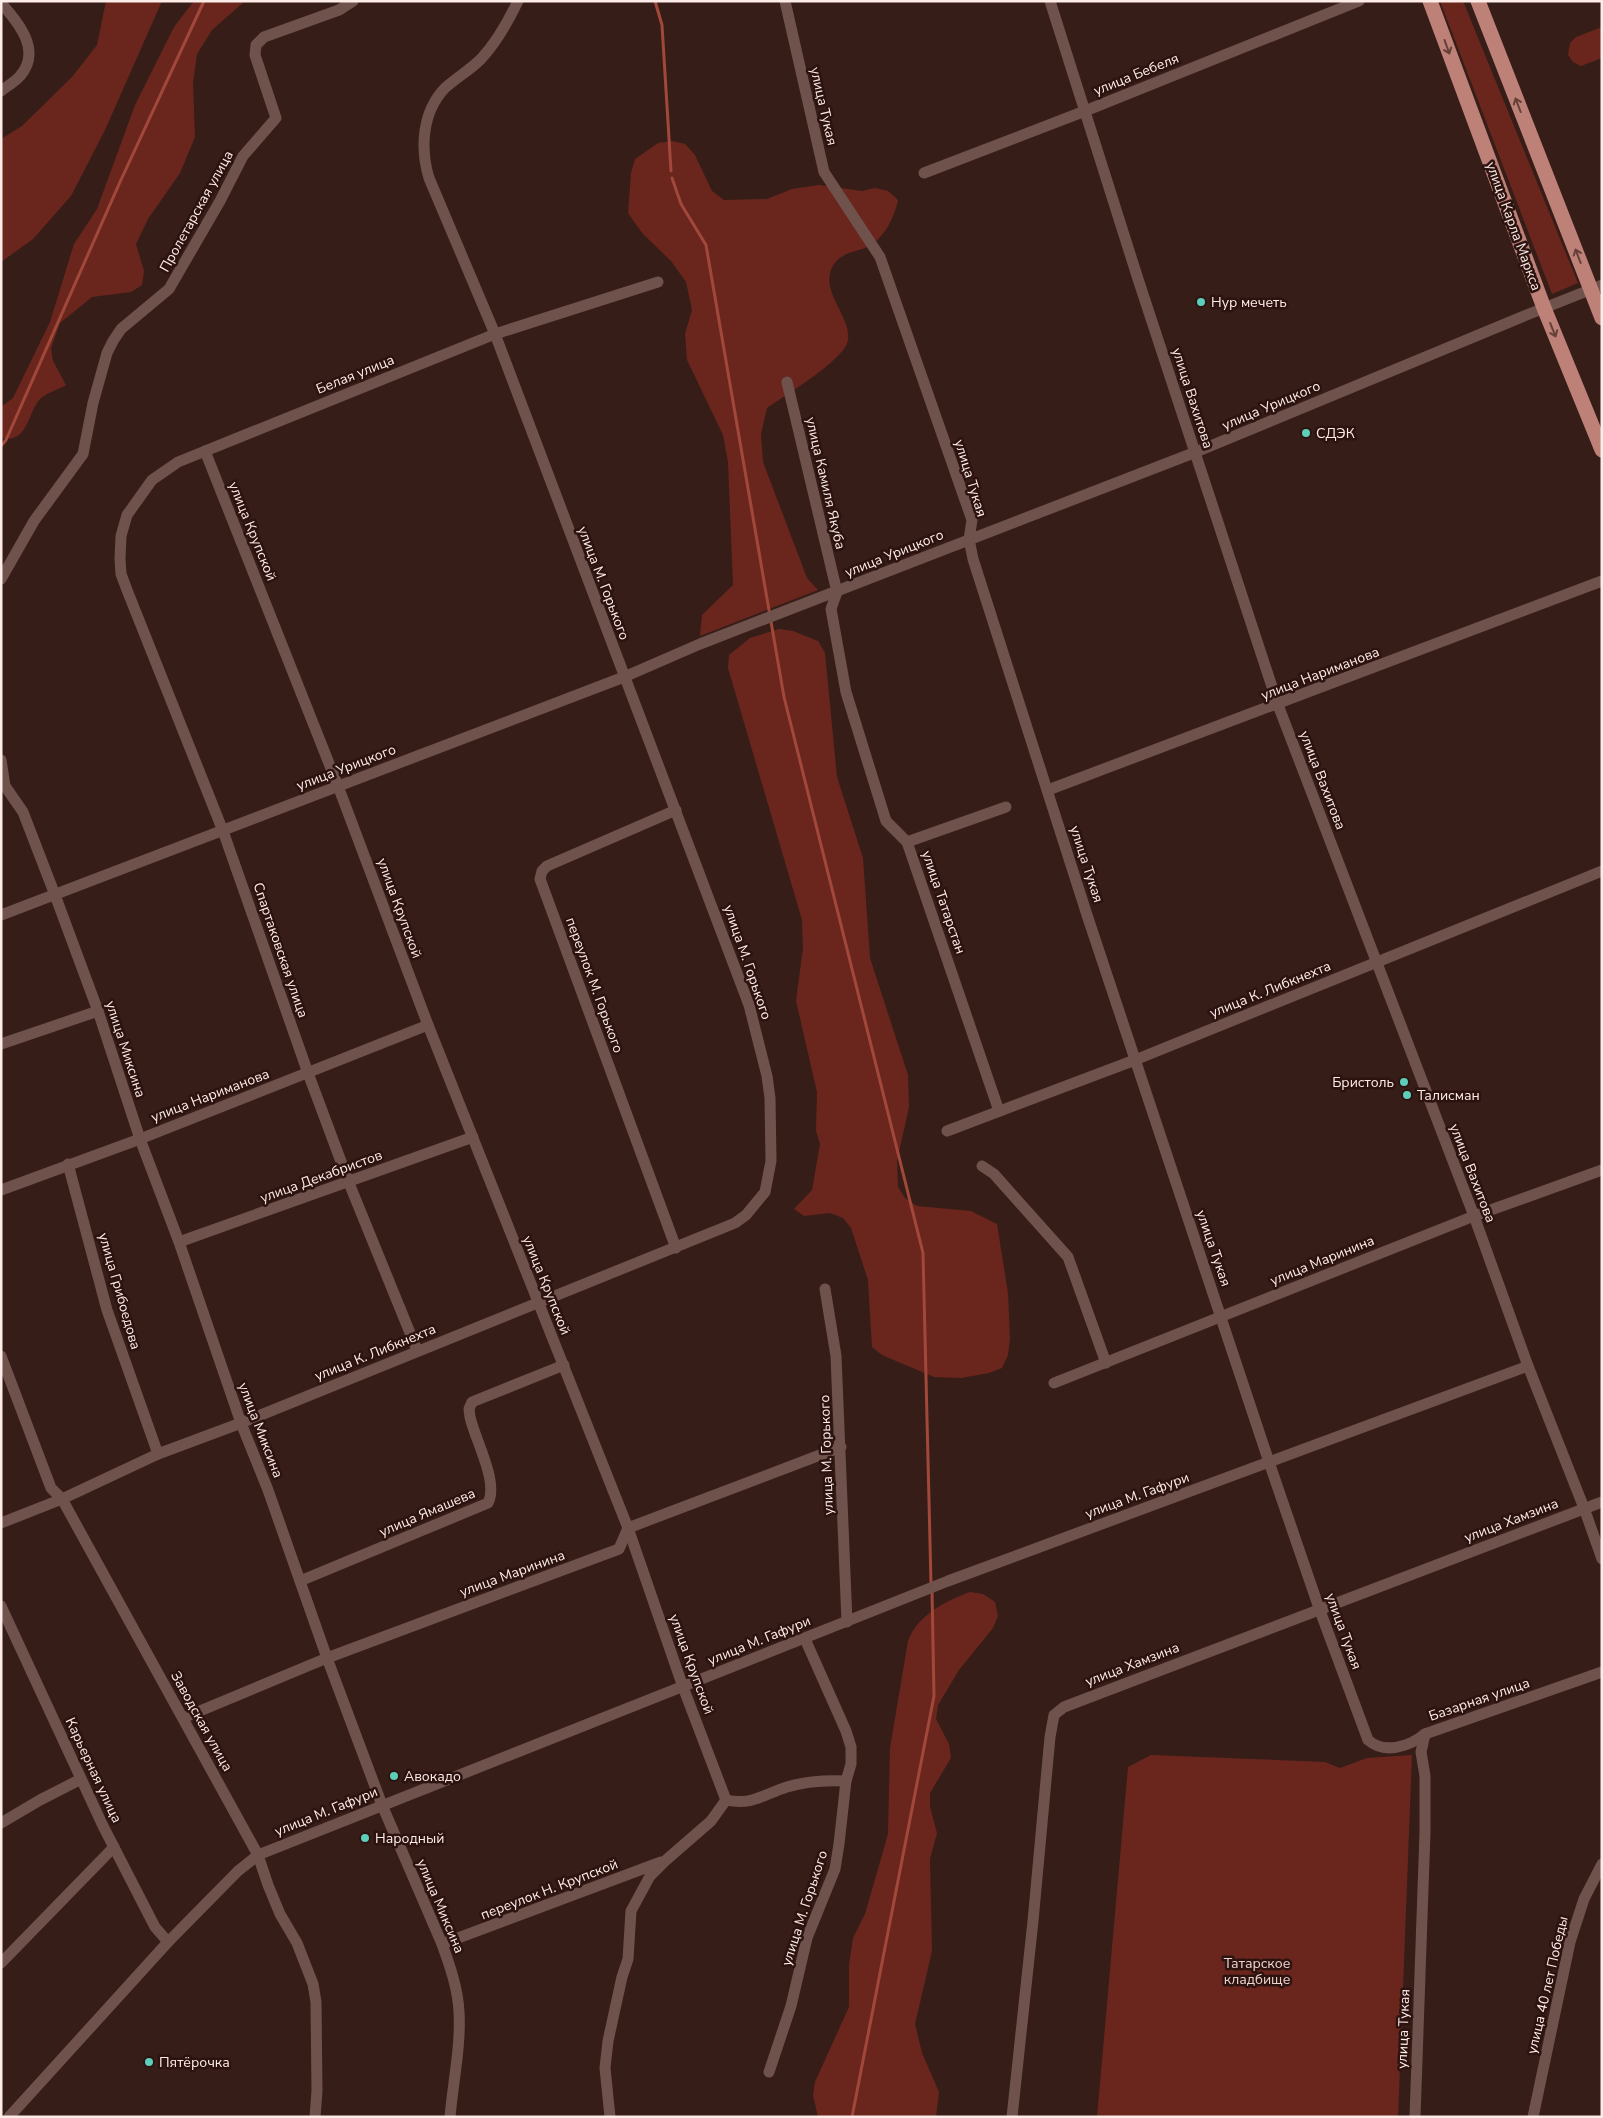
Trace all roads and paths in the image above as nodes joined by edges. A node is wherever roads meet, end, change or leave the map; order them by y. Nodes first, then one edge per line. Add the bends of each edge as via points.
1 (353, 1) edge
2 (518, 1) edge
3 (785, 1) edge
4 (1050, 1) edge
5 (1359, 1) edge
6 (1430, 1) edge
7 (1478, 1) edge
8 (1, 3) edge
9 (1, 91) edge
10 (1085, 111) junction
11 (924, 173) dead end
12 (658, 282) dead end
13 (1596, 287) edge
14 (1544, 308) junction
15 (1602, 318) edge
16 (495, 334) junction
17 (787, 382) dead end
18 (1602, 450) edge
19 (205, 451) junction
20 (1196, 452) junction
21 (968, 539) junction
22 (120, 559) joint
23 (1, 579) edge
24 (1602, 581) edge
25 (837, 592) junction
26 (624, 676) junction
27 (1278, 705) junction
28 (1, 760) edge
29 (3, 785) edge
30 (338, 786) junction
31 (1048, 790) junction
32 (1006, 807) dead end
33 (676, 810) junction
34 (223, 831) junction
35 (907, 842) junction
36 (1602, 872) edge
37 (55, 895) junction
38 (1, 915) edge
39 (1377, 962) junction
40 (98, 1011) junction
41 (428, 1025) junction
42 (1, 1044) edge
43 (1135, 1060) junction
44 (308, 1073) junction
45 (999, 1111) junction
46 (948, 1131) dead end
47 (473, 1137) junction
48 (140, 1139) junction
49 (68, 1164) junction
50 (982, 1166) dead end
51 (1602, 1170) edge
52 (349, 1182) junction
53 (1, 1190) edge
54 (756, 1205) joint
55 (1474, 1216) junction
56 (179, 1242) junction
57 (676, 1248) junction
58 (825, 1289) dead end
59 (537, 1303) junction
60 (1222, 1316) junction
61 (417, 1350) junction
62 (1, 1356) edge
63 (1106, 1363) junction
64 (564, 1365) junction
65 (1528, 1366) junction
66 (1054, 1383) dead end
67 (241, 1423) junction
68 (841, 1447) junction
69 (158, 1454) junction
70 (1269, 1462) junction
71 (62, 1498) junction
72 (1602, 1502) edge
73 (1584, 1508) junction
74 (1, 1523) edge
75 (628, 1528) junction
76 (1602, 1559) edge
77 (300, 1581) junction
78 (1, 1606) edge
79 (1319, 1608) junction
80 (847, 1622) junction
81 (805, 1638) junction
82 (327, 1658) junction
83 (1602, 1672) edge
84 (683, 1687) junction
85 (184, 1718) junction
86 (1425, 1734) junction
87 (1368, 1740) joint
88 (81, 1779) junction
89 (846, 1781) junction
90 (726, 1800) junction
91 (382, 1805) junction
92 (1, 1823) edge
93 (114, 1847) junction
94 (258, 1855) junction
95 (665, 1861) junction
96 (1602, 1864) edge
97 (168, 1942) junction
98 (442, 1944) junction
99 (1, 1963) edge
100 (769, 2072) dead end
101 (9, 2117) edge
102 (314, 2117) edge
103 (450, 2117) edge
104 (610, 2117) edge
105 (1012, 2117) edge
106 (1415, 2117) edge
107 (1533, 2117) edge

1 - 23 street, Пролетарская улица via 339,10 264,37 256,45 255,56 276,118 243,156 169,289 121,329 113,341 93,403 83,454 34,521
2 - 16 street, улица М. Горького via 497,39 480,60 444,90 435,103 424,135 424,164
3 - 21 street, улица Тукая via 824,172 880,257 972,520
4 - 10 street, улица Вахитова
5 - 10 street, улица Бебеля
6 -> 14 main road, улица Карла Маркса
13 -> 7 main road
8 - 9 street via 23,32 30,57 20,77
10 - 11 street, улица Бебеля
10 - 20 street, улица Вахитова
12 - 16 street, Белая улица
13 - 14 street, улица Урицкого
13 - 15 main road
14 -> 18 main road, улица Карла Маркса
14 - 20 street, улица Урицкого
16 - 19 street, Белая улица
16 - 26 street, улица М. Горького
17 - 25 street, улица Камиля Якуба
19 - 22 street, Белая улица via 178,462 152,480 127,515 121,536
19 - 30 street, улица Крупской
20 - 21 street, улица Урицкого
20 - 27 street, улица Вахитова
21 - 25 street, улица Урицкого
21 - 31 street, улица Тукая
22 - 34 street, Спартаковская улица via 126,590
24 - 27 street, улица Нариманова
25 - 26 street, улица Урицкого
25 - 35 street, улица Татарстан via 831,609 846,692 886,822
26 - 30 street, улица Урицкого
26 - 33 street, улица М. Горького
27 - 31 street, улица Нариманова
27 - 39 street, улица Вахитова
28 - 29 street, улица Миксина
29 - 37 street, улица Миксина via 23,812
30 - 34 street, улица Урицкого
30 - 41 street, улица Крупской
31 - 43 street, улица Тукая
32 - 35 street
33 - 54 street, улица М. Горького via 749,1005 768,1076 771,1161 767,1185
33 - 57 street, переулок М. Горького via 547,866 540,879
34 - 37 street, улица Урицкого
34 - 44 street, Спартаковская улица
35 - 45 street, улица Татарстан
36 - 39 street, улица К. Либкнехта
37 - 38 street, улица Урицкого
37 - 40 street, улица Миксина
39 - 43 street, улица К. Либкнехта
39 - 55 street, улица Вахитова
40 - 42 street
40 - 48 street, улица Миксина
41 - 44 street, улица Нариманова
41 - 47 street, улица Крупской
43 - 45 street, улица К. Либкнехта
43 - 60 street, улица Тукая
44 - 48 street, улица Нариманова
44 - 52 street, Спартаковская улица
45 - 46 street, улица К. Либкнехта
47 - 52 street, улица Декабристов
47 - 59 street, улица Крупской
48 - 49 street, улица Нариманова
48 - 56 street, улица Миксина
49 - 53 street, улица Нариманова
49 - 69 street, улица Грибоедова via 107,1310
50 - 63 street via 994,1174 1068,1257
51 - 55 street, улица Маринина
52 - 56 street, улица Декабристов
52 - 61 street, Спартаковская улица
54 - 57 street, улица К. Либкнехта via 735,1223
55 - 60 street, улица Маринина
55 - 65 street, улица Вахитова
56 - 67 street, улица Миксина
57 - 59 street, улица К. Либкнехта
58 - 68 street, улица М. Горького via 836,1356
59 - 61 street, улица К. Либкнехта
59 - 64 street, улица Крупской
60 - 63 street, улица Маринина
60 - 70 street, улица Тукая
61 - 67 street, улица К. Либкнехта
62 - 71 street, Заводская улица via 50,1488
63 - 66 street, улица Маринина
64 - 75 street, улица Крупской
64 - 77 street, улица Ямашева via 472,1402 469,1409 472,1426 491,1484 492,1495 488,1503
65 - 70 street, улица М. Гафури
65 - 73 street, улица Вахитова
67 - 69 street, улица К. Либкнехта
67 - 77 street, улица Миксина
68 - 75 street
68 - 80 street, улица М. Горького
69 - 71 street, улица К. Либкнехта
70 - 79 street, улица Тукая
70 - 80 street, улица М. Гафури via 948,1581
71 - 74 street, улица К. Либкнехта
71 - 85 street, Заводская улица
72 - 73 street, улица Хамзина
73 - 76 street, улица Вахитова
73 - 79 street, улица Хамзина
75 - 82 street, улица Маринина via 619,1549
75 - 84 street, улица Крупской
77 - 82 street, улица Миксина
78 - 88 street, Карьерная улица
79 - 87 street, улица Тукая
79 - 105 street, улица Хамзина via 1064,1707 1054,1715
80 - 81 street, улица М. Гафури
81 - 84 street, улица М. Гафури
81 - 89 street, улица М. Горького via 851,1747
82 - 85 street, улица Маринина
82 - 91 street, улица Миксина
83 - 86 street, Базарная улица
84 - 90 street, улица Крупской
84 - 91 street, улица М. Гафури
85 - 94 street, Заводская улица
86 - 87 street, Базарная улица via 1415,1742 1384,1748
86 - 106 street, улица Тукая via 1421,1752 1425,1776 1425,1832
88 - 92 street
88 - 93 street, Карьерная улица
89 - 90 street via 802,1783 769,1793 753,1802
89 - 100 street, улица М. Горького via 835,1869 808,1938 791,2006
90 - 95 street via 704,1828
91 - 94 street, улица М. Гафури
91 - 98 street, улица Миксина
93 - 97 street, Карьерная улица via 155,1927
93 - 99 street
94 - 97 street, улица М. Гафури
94 - 102 street, Заводская улица via 268,1885 314,1984 317,2091
95 - 98 street, переулок Н. Крупской
95 - 104 street via 650,1876 631,1911 628,1959 608,2040 605,2068
96 - 107 street, улица 40 лет Победы via 1584,1899 1570,1942
97 - 101 street, улица М. Гафури
98 - 103 street, улица Миксина via 459,2011

